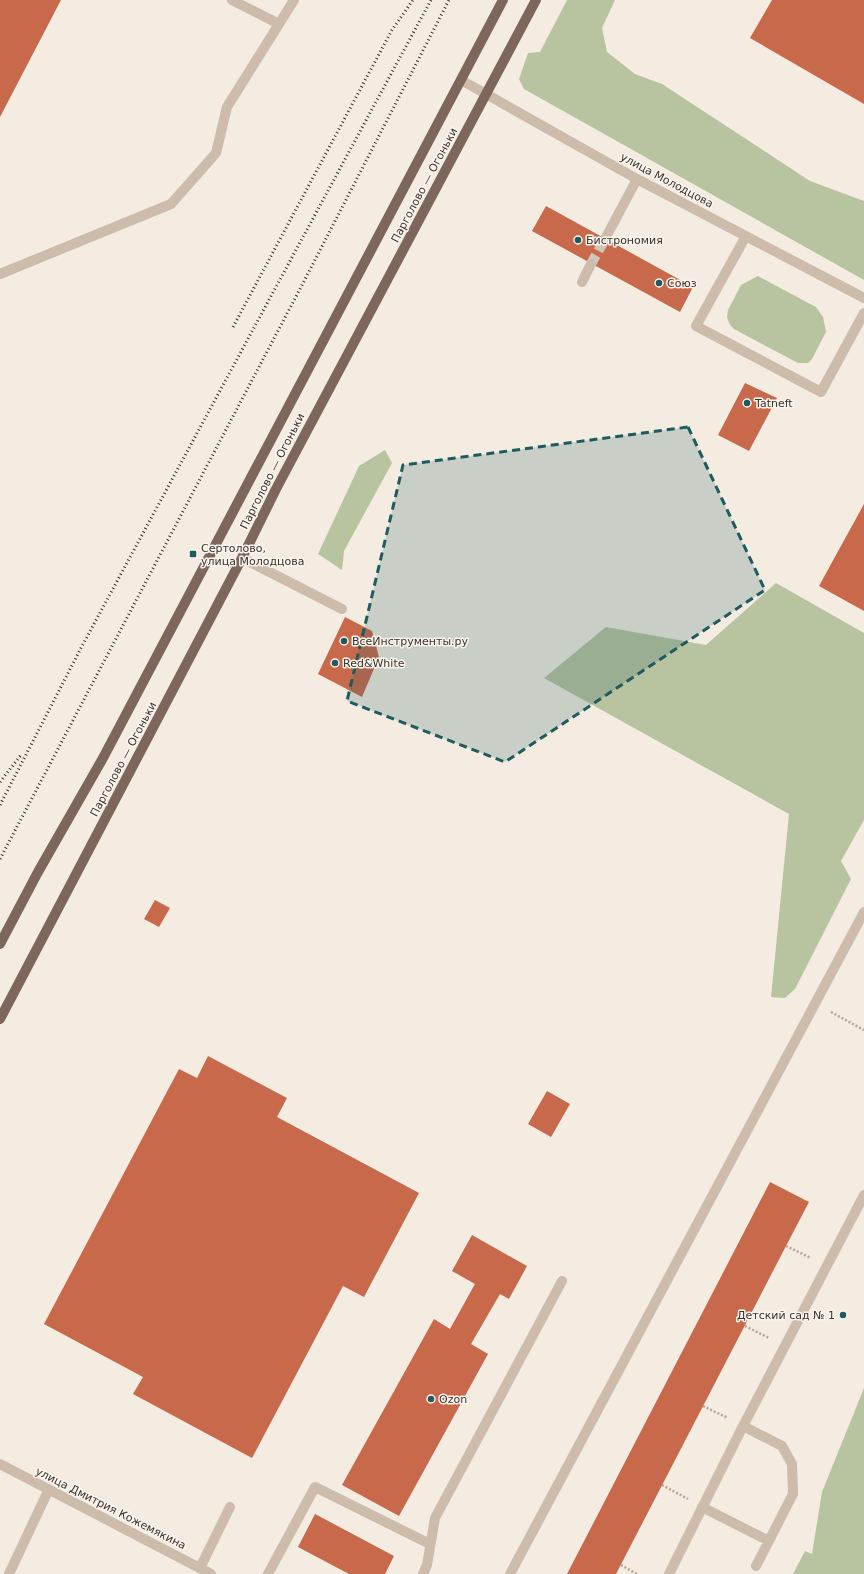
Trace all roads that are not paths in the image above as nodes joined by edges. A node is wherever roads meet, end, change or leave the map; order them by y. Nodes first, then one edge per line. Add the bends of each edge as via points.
1 (232, 0) edge
2 (294, 0) edge
3 (503, 0) edge
4 (536, 0) edge
5 (279, 24) junction
6 (461, 80) junction
7 (486, 93) junction
8 (637, 179) junction
9 (746, 236) junction
10 (605, 239) tunnel mouth
11 (592, 264) tunnel mouth
12 (0, 274) edge
13 (582, 282) dead end
14 (864, 298) edge
15 (864, 313) edge
16 (242, 558) junction
17 (342, 609) dead end
18 (864, 912) edge
19 (0, 944) edge
20 (0, 1019) edge
21 (864, 1195) edge
22 (562, 1281) dead end
23 (743, 1426) junction
24 (0, 1464) edge
25 (49, 1489) junction
26 (230, 1507) dead end
27 (702, 1507) junction
28 (769, 1541) junction
29 (430, 1544) junction
30 (756, 1566) dead end
31 (200, 1568) junction
32 (9, 1574) edge
33 (210, 1574) edge
34 (268, 1574) edge
35 (423, 1574) edge
36 (510, 1574) edge
37 (669, 1574) edge

1 - 5 street
2 - 5 street
3 - 6 main road, Парголово — Огоньки
4 - 7 main road, Парголово — Огоньки
5 - 12 street via 227,107 216,153 170,204
6 - 7 street, улица Молодцова
6 - 19 main road, Парголово — Огоньки via 107,750
7 - 8 street, улица Молодцова
7 - 16 main road, Парголово — Огоньки
8 - 9 street, улица Молодцова
8 - 10 street
9 - 14 street, улица Молодцова
9 - 15 street via 696,326 821,392
11 - 13 street
16 - 17 street
16 - 20 main road, Парголово — Огоньки
18 - 36 street
21 - 23 street
22 - 29 street via 435,1518
23 - 27 street
23 - 28 street via 782,1446 792,1464 793,1494
24 - 25 street, улица Дмитрия Кожемякина
25 - 31 street, улица Дмитрия Кожемякина
25 - 32 street
26 - 31 street
27 - 28 street
27 - 37 street
28 - 30 street
29 - 34 street via 316,1487
29 - 35 street
31 - 33 street, улица Дмитрия Кожемякина

